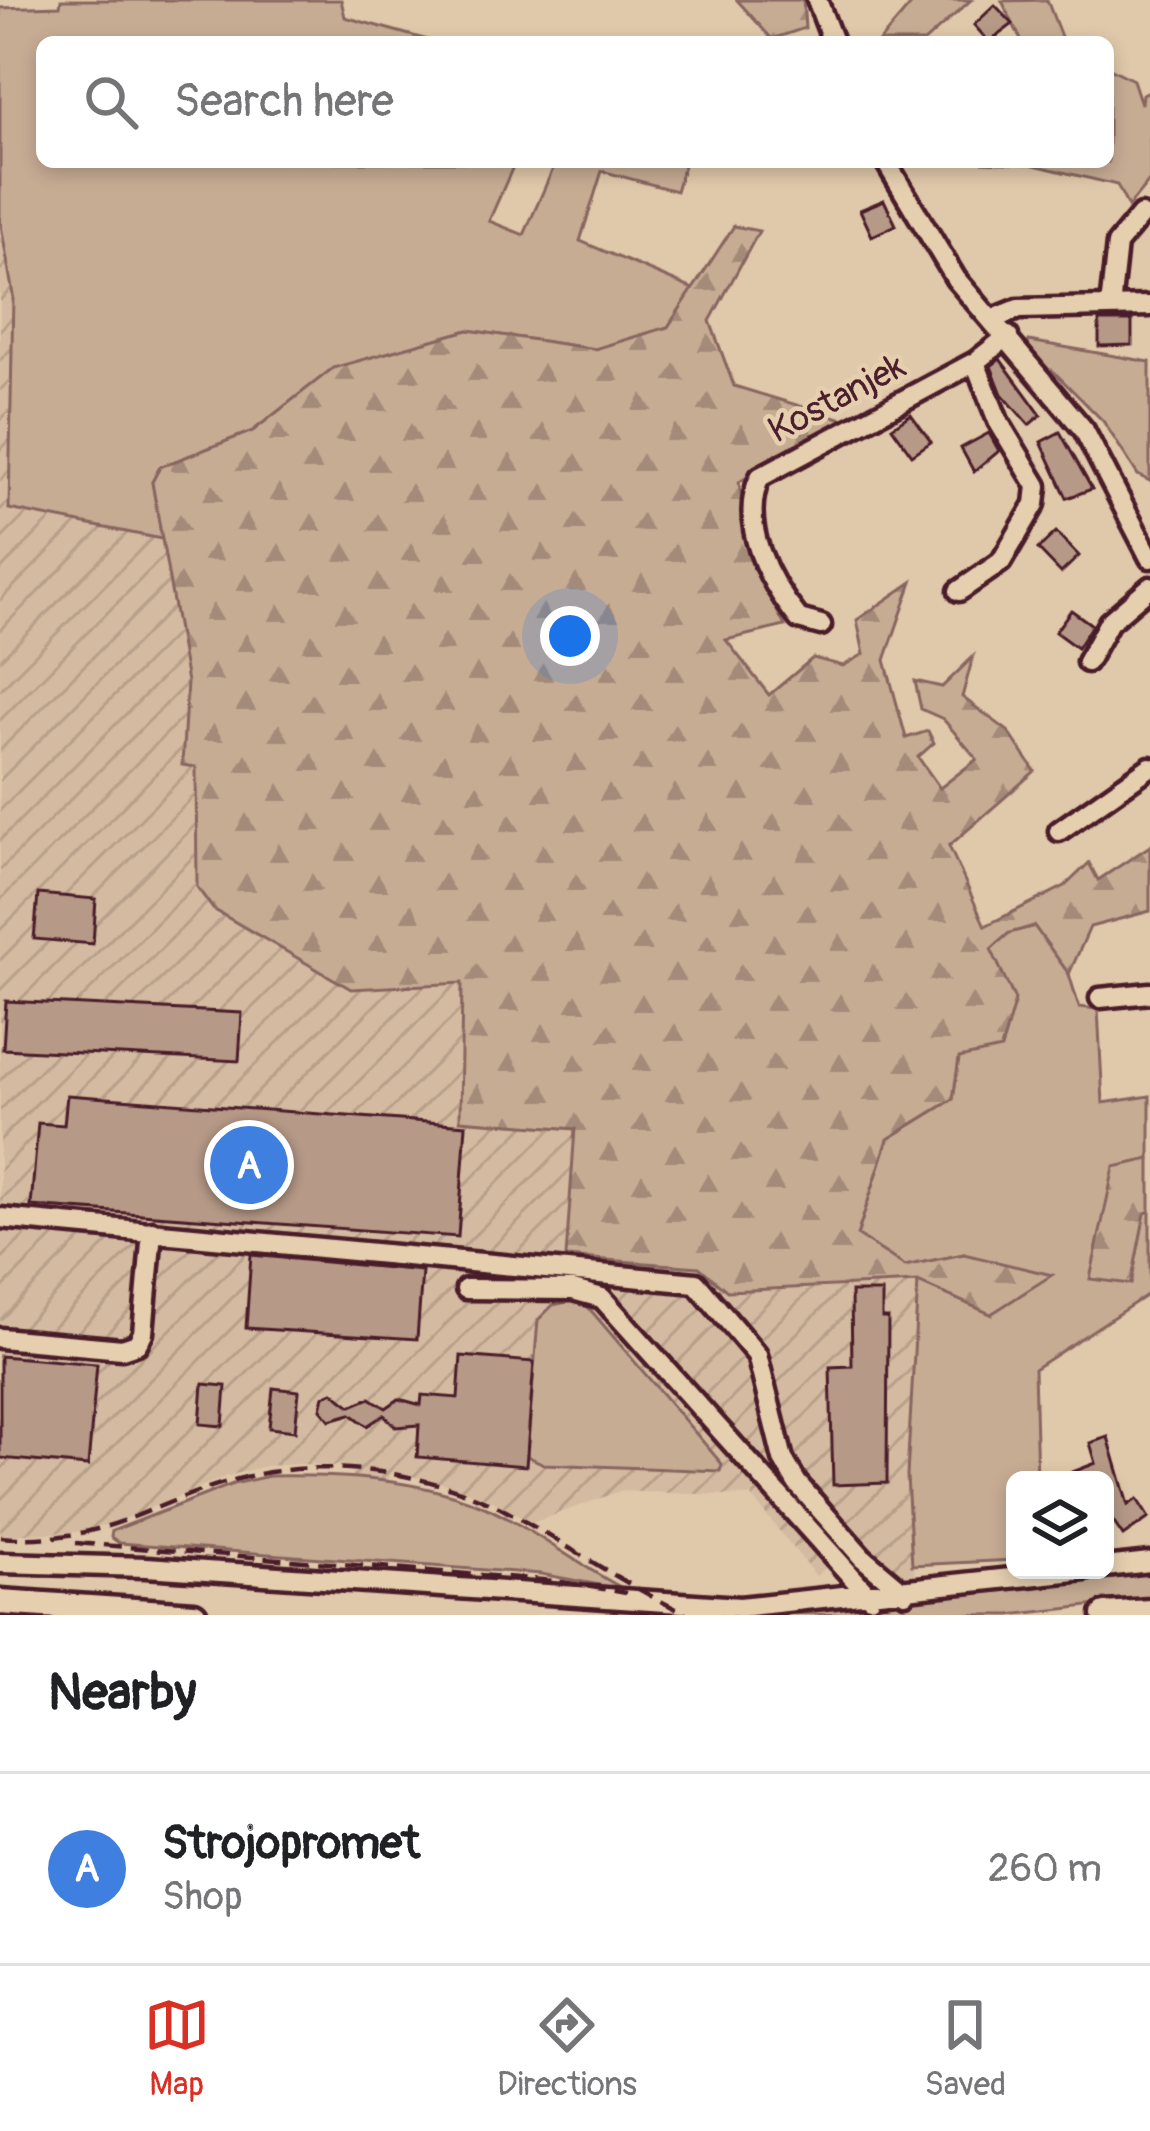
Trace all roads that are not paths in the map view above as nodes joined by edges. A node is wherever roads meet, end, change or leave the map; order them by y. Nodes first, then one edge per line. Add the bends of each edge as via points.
1 (818, 0) edge
2 (831, 36) edge
3 (890, 168) edge
4 (1141, 214) dead end
5 (1150, 306) edge
6 (1110, 307) junction
7 (991, 320) junction
8 (1008, 336) junction
9 (975, 362) junction
10 (1150, 558) edge
11 (1150, 587) edge
12 (959, 591) dead end
13 (821, 625) dead end
14 (1087, 662) dead end
15 (1150, 767) edge
16 (1059, 830) dead end
17 (1150, 993) edge
18 (1100, 998) dead end
19 (0, 1218) edge
20 (152, 1232) junction
21 (466, 1289) dead end
22 (0, 1338) edge
23 (1150, 1562) edge
24 (0, 1563) edge
25 (1114, 1567) edge
26 (1014, 1579) edge
27 (905, 1593) junction
28 (870, 1597) junction
29 (0, 1602) edge
30 (1150, 1612) edge
31 (194, 1615) edge
32 (1105, 1615) edge

1 - 2 street
3 - 7 street via 956,279
4 - 6 street via 1117,244
5 - 6 street
6 - 7 street via 1018,309
7 - 8 street
8 - 9 street, Kostanjek
8 - 10 street via 1084,430
9 - 12 street via 1036,486 1035,504 1001,562
9 - 13 street, Kostanjek via 760,477 760,554 799,619
11 - 14 street via 1109,622
15 - 16 street
17 - 18 street
19 - 20 street
20 - 22 street via 137,1344
20 - 27 street via 696,1283 758,1354 796,1483
21 - 28 street via 573,1290 602,1298
23 - 25 street
24 - 28 street via 740,1607
26 - 27 street
27 - 28 street
29 - 31 main road
30 - 32 main road

